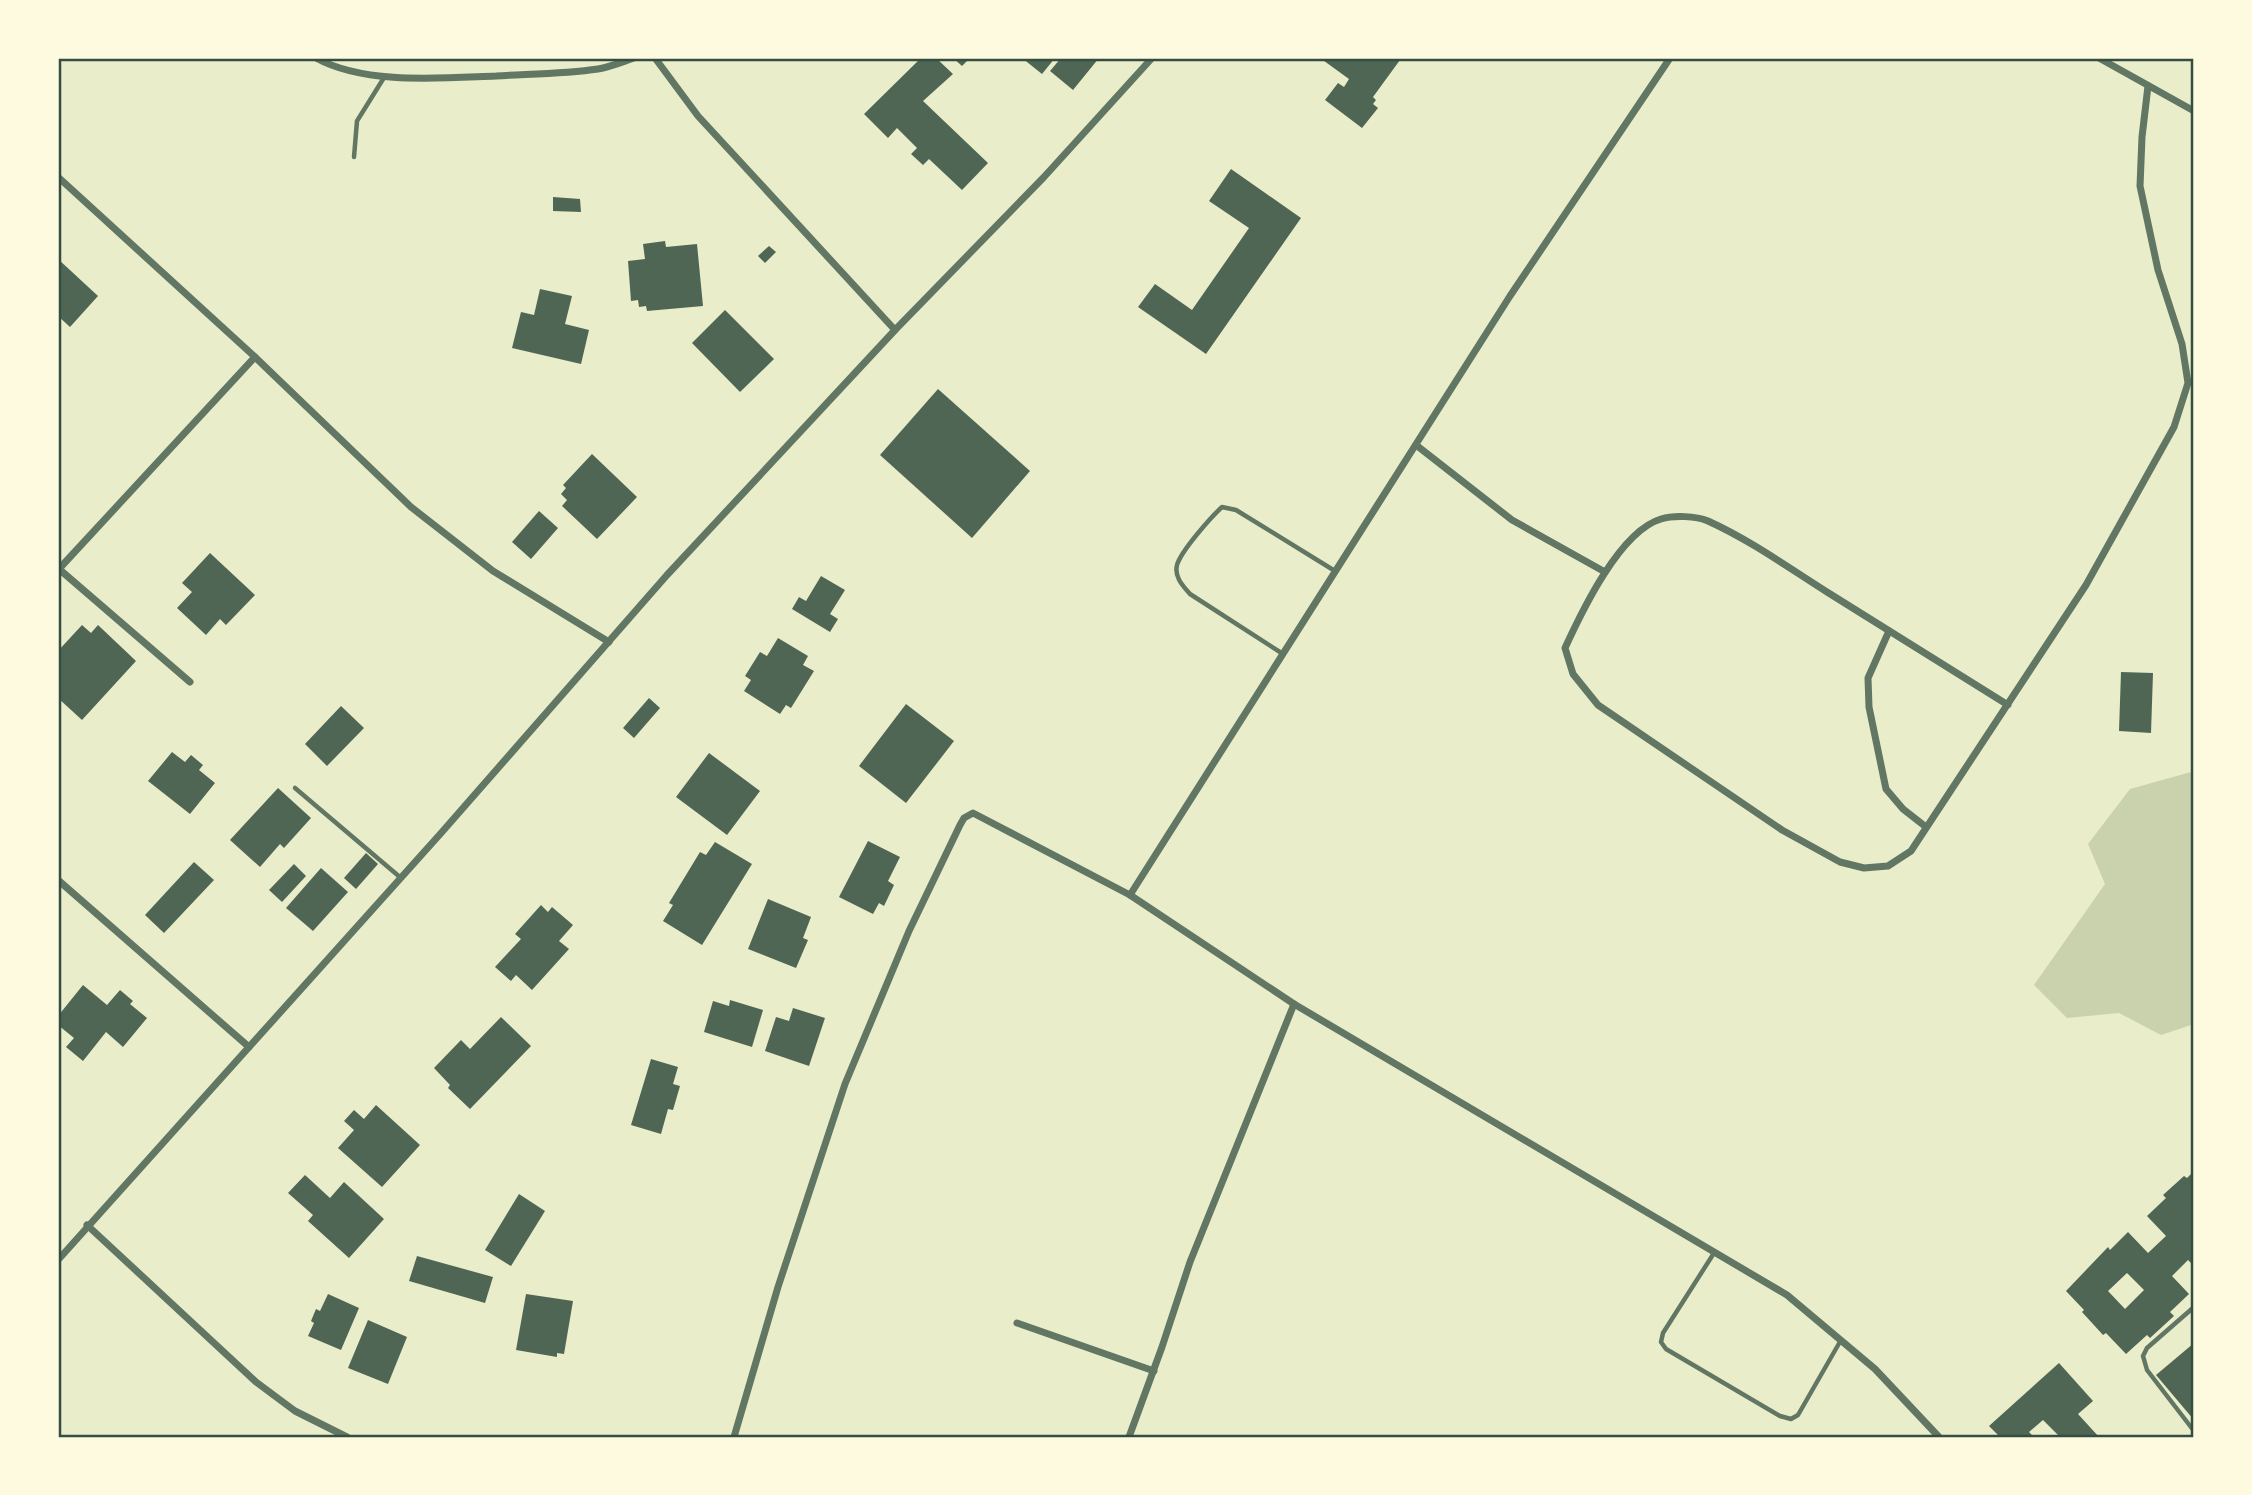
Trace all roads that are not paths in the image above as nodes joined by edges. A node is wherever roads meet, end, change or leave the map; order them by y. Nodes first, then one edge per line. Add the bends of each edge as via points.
1 (316, 58) edge
2 (634, 58) edge
3 (655, 58) edge
4 (1152, 58) edge
5 (1670, 58) edge
6 (2099, 58) edge
7 (386, 75) junction
8 (2148, 86) junction
9 (2194, 111) edge
10 (354, 158) dead end
11 (58, 177) edge
12 (895, 330) junction
13 (255, 357) junction
14 (1416, 445) junction
15 (58, 569) edge
16 (1336, 571) junction
17 (1605, 572) junction
18 (1889, 631) junction
19 (609, 642) junction
20 (1283, 654) junction
21 (190, 682) dead end
22 (2008, 705) junction
23 (295, 788) dead end
24 (1926, 827) junction
25 (401, 878) junction
26 (58, 880) edge
27 (1130, 895) junction
28 (1294, 1004) junction
29 (249, 1047) junction
30 (87, 1226) junction
31 (1715, 1252) junction
32 (58, 1260) edge
33 (2194, 1307) edge
34 (1017, 1324) dead end
35 (1841, 1340) junction
36 (1154, 1371) junction
37 (2194, 1431) edge
38 (347, 1437) edge
39 (734, 1437) edge
40 (1129, 1437) edge
41 (1939, 1437) edge

1 - 7 street
2 - 7 street via 599,69 531,74
3 - 12 street via 698,116
4 - 12 street
5 - 14 street
6 - 8 street
7 - 10 lane via 357,121
8 - 9 street
8 - 22 street via 2140,186 2189,383 2174,427 2142,487 2086,585
11 - 13 street
12 - 19 street
13 - 15 street
13 - 19 street via 436,528 502,577
14 - 16 street
14 - 17 street via 1512,520
15 - 21 street
16 - 20 street
16 - 20 lane via 1236,510 1222,507 1206,520 1177,565 1179,581 1190,594
17 - 18 street via 1644,526 1678,516 1706,520
17 - 24 street via 1565,648 1573,674 1598,705 1782,830 1840,862 1864,868 1888,866 1911,851
18 - 22 street
18 - 24 street via 1868,678 1869,707 1886,789
19 - 25 street
20 - 27 street
22 - 24 street
23 - 25 lane
25 - 29 street
26 - 29 street
27 - 28 street
27 - 39 street via 973,813 964,818 845,1084
28 - 31 street
28 - 36 street via 1190,1262
29 - 30 street
30 - 32 street
30 - 38 street via 256,1382 295,1411
31 - 35 street via 1787,1295
31 - 35 lane via 1662,1333 1666,1349 1791,1419 1798,1415
33 - 37 lane via 2143,1356 2147,1370
34 - 36 street
35 - 41 street
36 - 40 street

